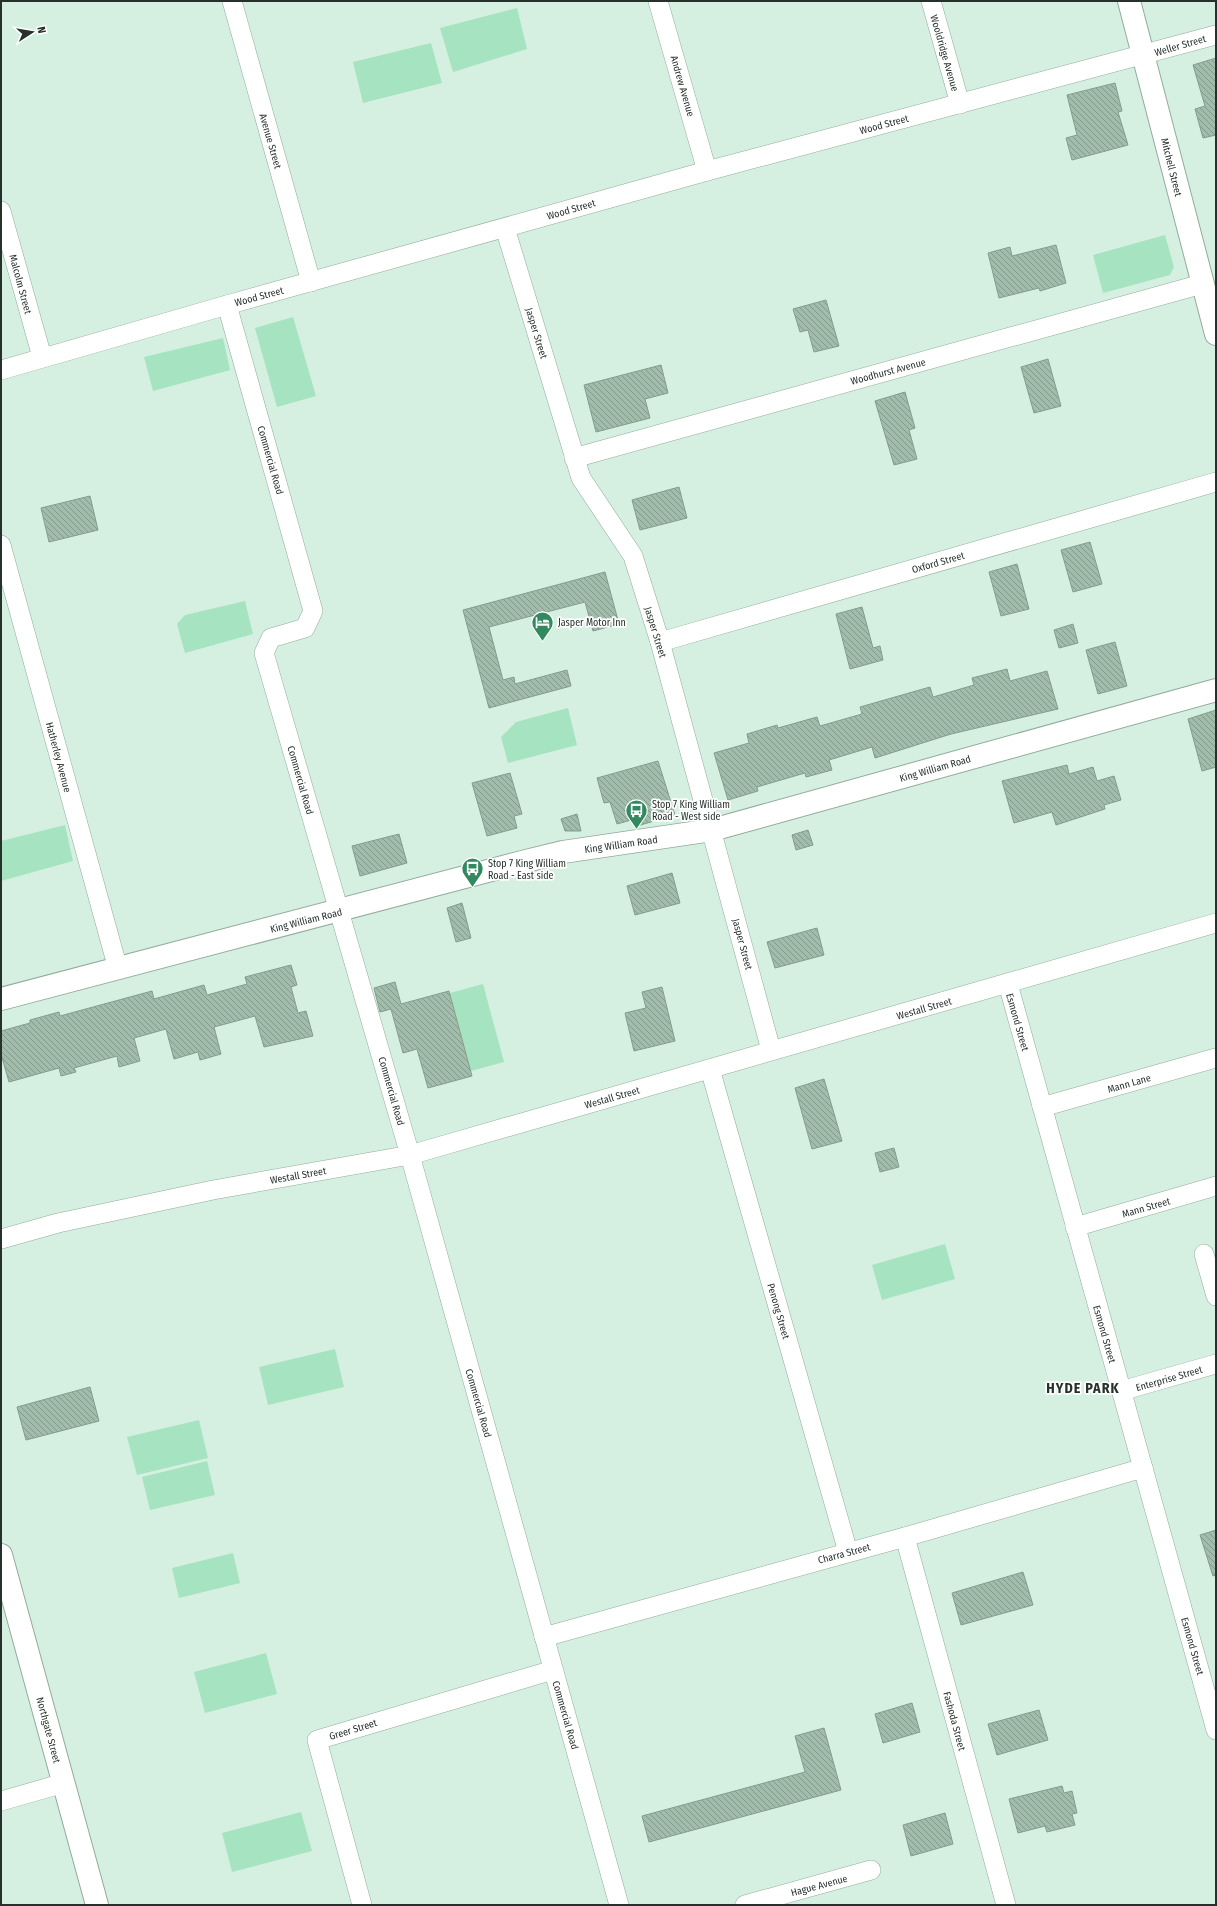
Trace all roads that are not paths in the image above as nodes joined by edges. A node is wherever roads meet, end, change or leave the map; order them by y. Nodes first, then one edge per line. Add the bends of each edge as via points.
1 (232, 1) edge
2 (658, 1) edge
3 (930, 1) edge
4 (1129, 1) edge
5 (1216, 34) edge
6 (1143, 55) junction
7 (960, 104) junction
8 (707, 171) junction
9 (1, 210) edge
10 (505, 228) junction
11 (311, 282) junction
12 (1207, 286) edge
13 (227, 304) junction
14 (1216, 334) edge
15 (42, 357) junction
16 (1, 370) edge
17 (574, 458) junction
18 (1216, 482) edge
19 (1, 545) edge
20 (660, 642) junction
21 (1216, 690) edge
22 (712, 830) junction
23 (339, 912) junction
24 (1216, 923) edge
25 (118, 968) junction
26 (1008, 984) junction
27 (1, 999) edge
28 (771, 1050) junction
29 (1216, 1058) edge
30 (710, 1069) junction
31 (1042, 1107) junction
32 (410, 1155) junction
33 (1216, 1186) edge
34 (1075, 1227) junction
35 (1, 1239) edge
36 (1204, 1254) dead end
37 (1216, 1296) edge
38 (1216, 1364) edge
39 (1121, 1391) junction
40 (1143, 1468) junction
41 (905, 1537) junction
42 (848, 1552) junction
43 (1, 1555) edge
44 (544, 1637) junction
45 (554, 1670) junction
46 (1215, 1721) edge
47 (64, 1783) junction
48 (1, 1801) edge
49 (871, 1870) dead end
50 (97, 1905) edge
51 (362, 1905) edge
52 (619, 1905) edge
53 (745, 1905) edge
54 (1006, 1905) edge

1 - 11 street, Avenue Street
2 - 8 street, Andrew Avenue
3 - 7 street, Wooldridge Avenue
4 - 6 main road, Mitchell Street
5 - 6 street, Weller Street
6 - 7 street, Wood Street
6 - 12 main road, Mitchell Street
7 - 8 street, Wood Street
8 - 10 street, Wood Street
9 - 15 street, Malcolm Street
10 - 11 street, Wood Street
10 - 17 street, Jasper Street
11 - 13 street, Wood Street
12 - 14 main road, Mitchell Street
12 - 17 street, Woodhurst Avenue
13 - 15 street, Wood Street
13 - 23 street, Commercial Road via 314,611 305,628 271,638 264,653
15 - 16 street, Wood Street
17 - 20 street, Jasper Street via 581,478 633,556
18 - 20 street, Oxford Street
19 - 25 street, Hatherley Avenue
20 - 22 street, Jasper Street
21 - 22 main road, King William Road
22 - 23 main road, King William Road via 563,852
22 - 28 street, Jasper Street
23 - 25 main road, King William Road
23 - 32 street, Commercial Road
24 - 26 street, Westall Street
25 - 27 main road, King William Road
26 - 28 street, Westall Street
26 - 31 street, Esmond Street
28 - 30 street, Westall Street
29 - 31 street, Mann Lane
30 - 32 street, Westall Street
30 - 42 street, Penong Street
31 - 34 street, Esmond Street
32 - 35 street, Westall Street via 213,1190 58,1223
32 - 44 street, Commercial Road
33 - 34 street, Mann Street
34 - 39 street, Esmond Street
36 - 37 street
38 - 39 street, Enterprise Street
39 - 40 street, Esmond Street
40 - 41 street, Charra Street
40 - 46 street, Esmond Street
41 - 42 street, Charra Street
41 - 54 street, Fashoda Street
42 - 44 street, Charra Street
43 - 47 main road, Northgate Street
44 - 45 street, Commercial Road
45 - 51 street, Greer Street via 317,1740
45 - 52 street, Commercial Road
47 - 48 street
47 - 50 main road, Northgate Street
49 - 53 street, Hague Avenue

